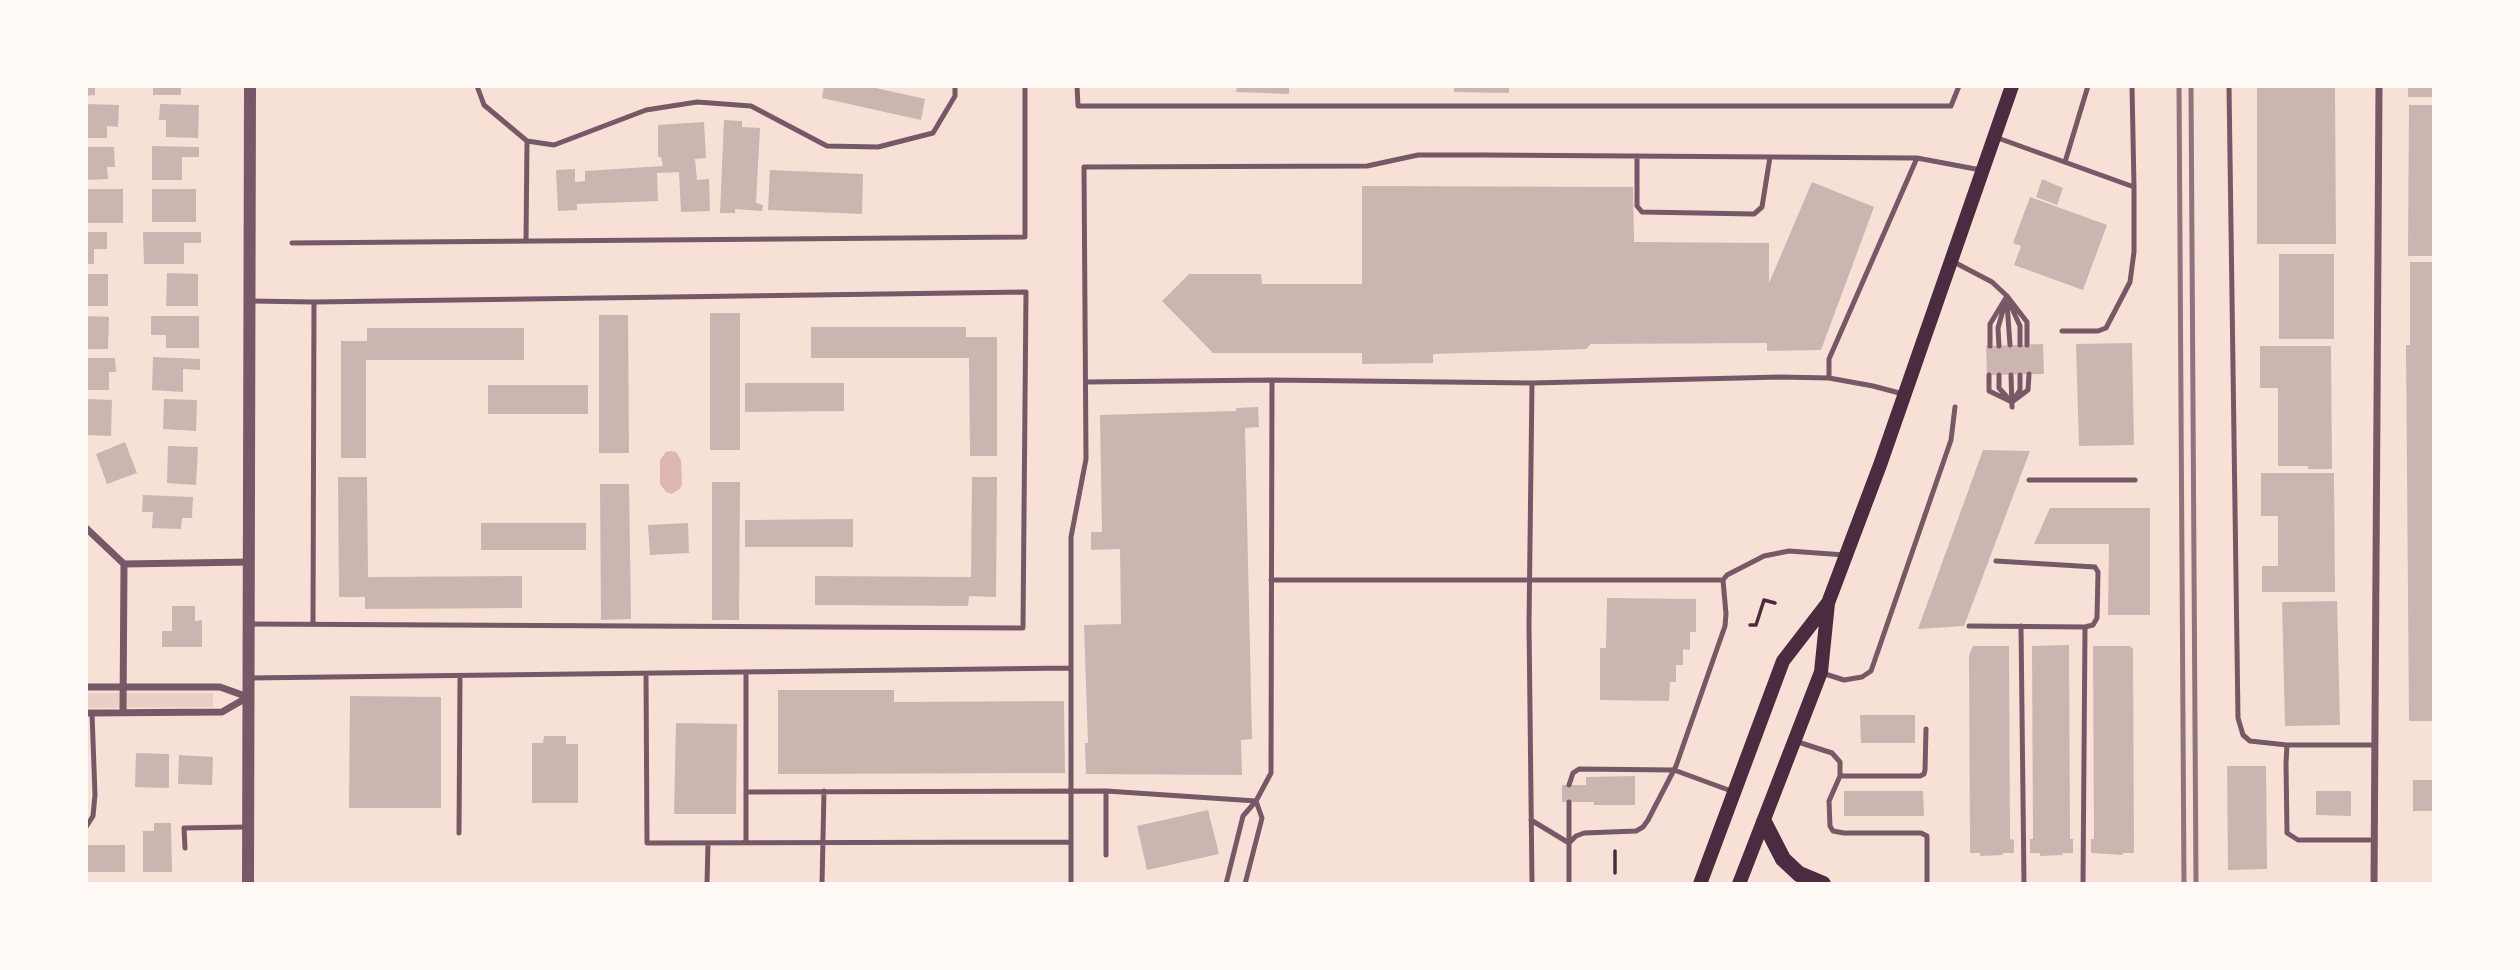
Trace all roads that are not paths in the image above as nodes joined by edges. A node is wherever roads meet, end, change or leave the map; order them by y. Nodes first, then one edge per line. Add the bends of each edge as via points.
1 (250, 86) edge
2 (477, 86) edge
3 (954, 86) edge
4 (1026, 86) edge
5 (1077, 86) edge
6 (1959, 86) edge
7 (2012, 86) edge
8 (2088, 86) edge
9 (2132, 86) edge
10 (2229, 86) edge
11 (2379, 86) edge
12 (1995, 137) junction
13 (527, 141) junction
14 (1637, 156) junction
15 (1770, 157) junction
16 (1917, 158) junction
17 (2065, 162) junction
18 (1984, 171) junction
19 (2134, 187) junction
20 (526, 241) junction
21 (292, 243) dead end
22 (1952, 261) junction
23 (2007, 296) junction
24 (249, 301) junction
25 (314, 302) junction
26 (2062, 331) dead end
27 (2010, 345) dead end
28 (2024, 345) dead end
29 (1990, 346) dead end
30 (1999, 346) dead end
31 (2029, 374) dead end
32 (1999, 375) dead end
33 (2011, 375) dead end
34 (2020, 375) dead end
35 (1989, 376) dead end
36 (1829, 378) junction
37 (1272, 380) junction
38 (1086, 382) junction
39 (1532, 383) junction
40 (1905, 395) junction
41 (2012, 404) junction
42 (1955, 407) dead end
43 (2029, 480) dead end
44 (2135, 480) dead end
45 (86, 528) edge
46 (1845, 555) junction
47 (1996, 561) dead end
48 (249, 562) junction
49 (124, 564) junction
50 (1271, 580) junction
51 (1723, 580) junction
52 (1530, 581) junction
53 (1828, 603) junction
54 (249, 624) junction
55 (313, 624) junction
56 (1969, 626) dead end
57 (2021, 626) junction
58 (2085, 627) junction
59 (1070, 668) junction
60 (1821, 672) junction
61 (746, 673) junction
62 (646, 674) junction
63 (460, 677) junction
64 (248, 678) junction
65 (86, 687) edge
66 (123, 687) junction
67 (248, 697) junction
68 (123, 712) junction
69 (89, 713) edge
70 (1926, 729) dead end
71 (1796, 741) junction
72 (2287, 745) junction
73 (2375, 745) junction
74 (1674, 770) junction
75 (1840, 776) junction
76 (1569, 785) dead end
77 (824, 791) junction
78 (1071, 791) junction
79 (1106, 791) junction
80 (747, 792) junction
81 (1734, 792) junction
82 (1256, 801) junction
83 (1569, 802) dead end
84 (1531, 820) junction
85 (1763, 822) junction
86 (86, 827) edge
87 (248, 827) junction
88 (459, 833) dead end
89 (2374, 840) junction
90 (822, 842) junction
91 (1071, 842) junction
92 (708, 843) junction
93 (747, 843) junction
94 (1569, 844) junction
95 (185, 848) dead end
96 (1106, 855) dead end
97 (248, 884) edge
98 (707, 884) edge
99 (822, 884) edge
100 (1071, 884) edge
101 (1226, 884) edge
102 (1245, 884) edge
103 (1532, 884) edge
104 (1569, 884) edge
105 (1700, 884) edge
106 (1739, 884) edge
107 (1823, 884) edge
108 (1927, 884) edge
109 (2024, 884) edge
110 (2083, 884) edge
111 (2374, 884) edge

1 - 24 street
2 - 13 lane via 484,105
3 - 13 lane via 955,96 933,133 878,147 827,146 751,106 697,102 646,110 554,145
4 - 20 lane via 1025,237
5 - 6 lane via 1077,106 1951,106
7 - 12 main road
8 - 17 lane
9 - 19 lane
10 - 72 lane via 2238,718 2250,741
11 - 73 street
12 - 17 lane
12 - 18 main road
13 - 20 lane
14 - 15 lane
14 - 15 lane via 1637,206 1642,212 1754,214 1762,207
14 - 38 lane via 1418,155 1367,166 1084,167
15 - 16 lane
16 - 18 lane
16 - 36 lane via 1829,359
17 - 19 lane
18 - 22 main road
19 - 26 lane via 2130,282 2106,328
20 - 21 lane
22 - 23 lane via 1984,277
22 - 40 main road
23 - 27 lane
23 - 28 lane via 2027,322
23 - 29 lane via 1990,324
23 - 30 lane via 1998,328
24 - 25 lane
24 - 48 street
25 - 55 lane
25 - 55 lane via 1026,292 1023,628
31 - 41 lane via 2028,390
32 - 41 lane via 1999,388
33 - 41 lane
34 - 41 lane via 2020,390
35 - 41 lane via 1989,391
36 - 39 lane
36 - 40 lane
37 - 38 lane
37 - 39 lane
37 - 50 lane
38 - 59 lane via 1086,459 1071,537
39 - 52 lane
40 - 46 main road
42 - 60 lane via 1951,440 1871,670 1844,680
43 - 44 lane
45 - 49 street
46 - 51 lane via 1789,551 1764,556
46 - 53 main road
47 - 58 lane via 2095,567 2097,618
48 - 49 street
48 - 54 street
49 - 66 street
50 - 52 lane
50 - 82 lane via 1271,773
51 - 52 lane
51 - 74 lane via 1725,626
52 - 84 lane
53 - 60 main road
53 - 81 main road via 1783,661
54 - 55 lane
54 - 64 street
56 - 57 lane
57 - 58 lane
57 - 109 lane
58 - 110 lane
59 - 61 lane
59 - 78 lane
60 - 71 main road
61 - 62 lane
61 - 80 lane
62 - 63 lane
62 - 92 lane via 647,843
63 - 64 lane
63 - 88 lane
64 - 67 street
65 - 66 street
66 - 67 street via 219,687
66 - 68 street
67 - 68 street via 222,712
67 - 87 street
68 - 69 street
69 - 86 lane via 95,795 93,816
70 - 75 lane via 1924,774
71 - 75 lane via 1832,753 1840,762
71 - 85 main road
72 - 73 lane
72 - 89 lane via 2287,833 2298,839
73 - 89 street
74 - 76 lane via 1579,769
74 - 81 lane
74 - 94 lane via 1643,828 1584,833
75 - 108 lane via 1829,801 1833,831 1927,836
77 - 78 lane
77 - 80 lane
77 - 90 lane
78 - 79 lane
78 - 91 lane
79 - 82 lane
79 - 96 lane
80 - 93 lane
81 - 105 main road
82 - 101 lane via 1243,816
82 - 102 lane via 1262,818
83 - 94 lane
84 - 94 lane
84 - 103 lane
85 - 106 main road
85 - 107 main road via 1783,859 1799,874
87 - 95 lane via 184,828
87 - 97 street
89 - 111 street
90 - 91 lane
90 - 93 lane
90 - 99 lane
91 - 100 lane
92 - 93 lane
92 - 98 lane
94 - 104 lane

